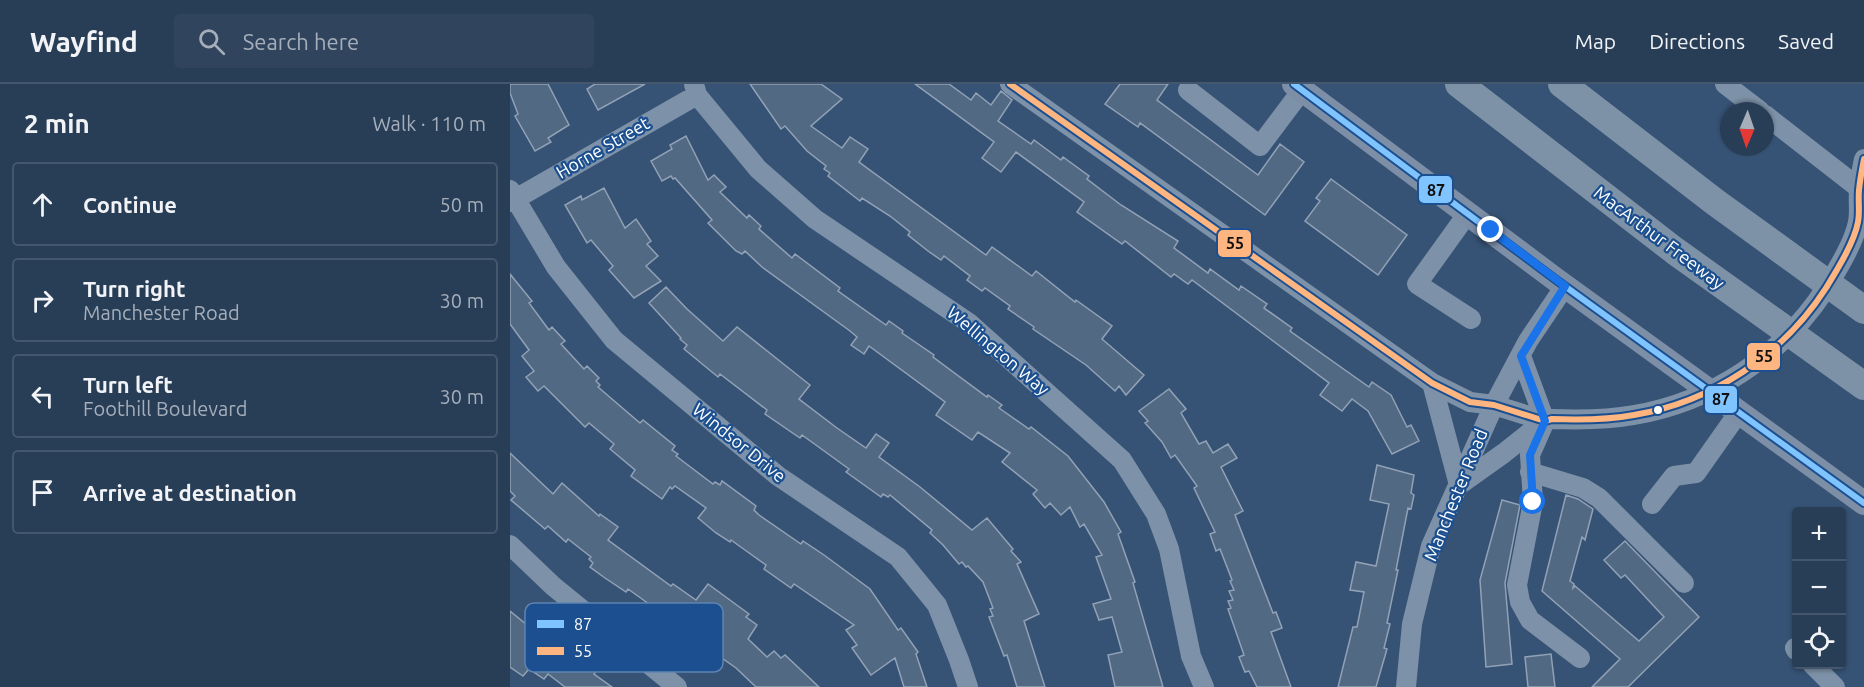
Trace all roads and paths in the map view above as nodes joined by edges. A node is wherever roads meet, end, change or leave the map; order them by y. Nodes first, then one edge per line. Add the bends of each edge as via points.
1 (1010, 84) edge
2 (1459, 84) edge
3 (1562, 84) edge
4 (1725, 84) edge
5 (1298, 87) edge
6 (695, 89) edge
7 (1188, 90) dead end
8 (1748, 102) edge
9 (1774, 122) edge
10 (1864, 159) edge
11 (1861, 191) edge
12 (512, 197) edge
13 (1468, 213) junction
14 (1565, 286) junction
15 (1864, 310) edge
16 (1471, 320) dead end
17 (1521, 356) junction
18 (1432, 383) junction
19 (1864, 386) edge
20 (1494, 405) junction
21 (1739, 412) junction
22 (1545, 421) junction
23 (1530, 472) junction
24 (1459, 484) junction
25 (1864, 503) edge
26 (1652, 504) dead end
27 (510, 545) edge
28 (1684, 583) dead end
29 (574, 603) edge
30 (1580, 658) dead end
31 (1817, 669) edge
32 (659, 672) edge
33 (677, 687) edge
34 (968, 687) edge
35 (1204, 687) edge
36 (1406, 687) edge
37 (1834, 687) edge

1 - 18 street
2 - 19 highway, MacArthur Freeway via 1666,244
3 - 15 highway
4 - 8 street
5 - 7 street via 1260,146
5 - 13 main road
6 - 12 street, Horne Street
6 - 35 street, Wellington Way via 758,169 815,219 969,323 1122,460 1156,514 1169,549 1191,656
9 - 11 street
10 - 11 street
11 - 22 street via 1858,223 1838,266 1804,318 1770,352 1708,392 1674,405 1632,416
12 - 34 street, Windsor Drive via 556,267 614,339 778,476 898,557 938,605
13 - 14 main road
13 - 16 street via 1417,285
14 - 17 street, Manchester Road
14 - 21 main road
17 - 20 street, Manchester Road
17 - 22 street
18 - 20 street via 1470,402
18 - 24 street
20 - 22 street
20 - 24 street, Manchester Road
21 - 25 main road
21 - 26 street via 1696,473 1674,476
22 - 23 street via 1530,455
22 - 24 street
23 - 28 street via 1583,488 1599,498
23 - 30 street via 1533,502 1517,585 1520,602 1530,620
24 - 36 street, Manchester Road via 1431,546 1412,624
27 - 29 street
31 - 37 street
32 - 33 street

